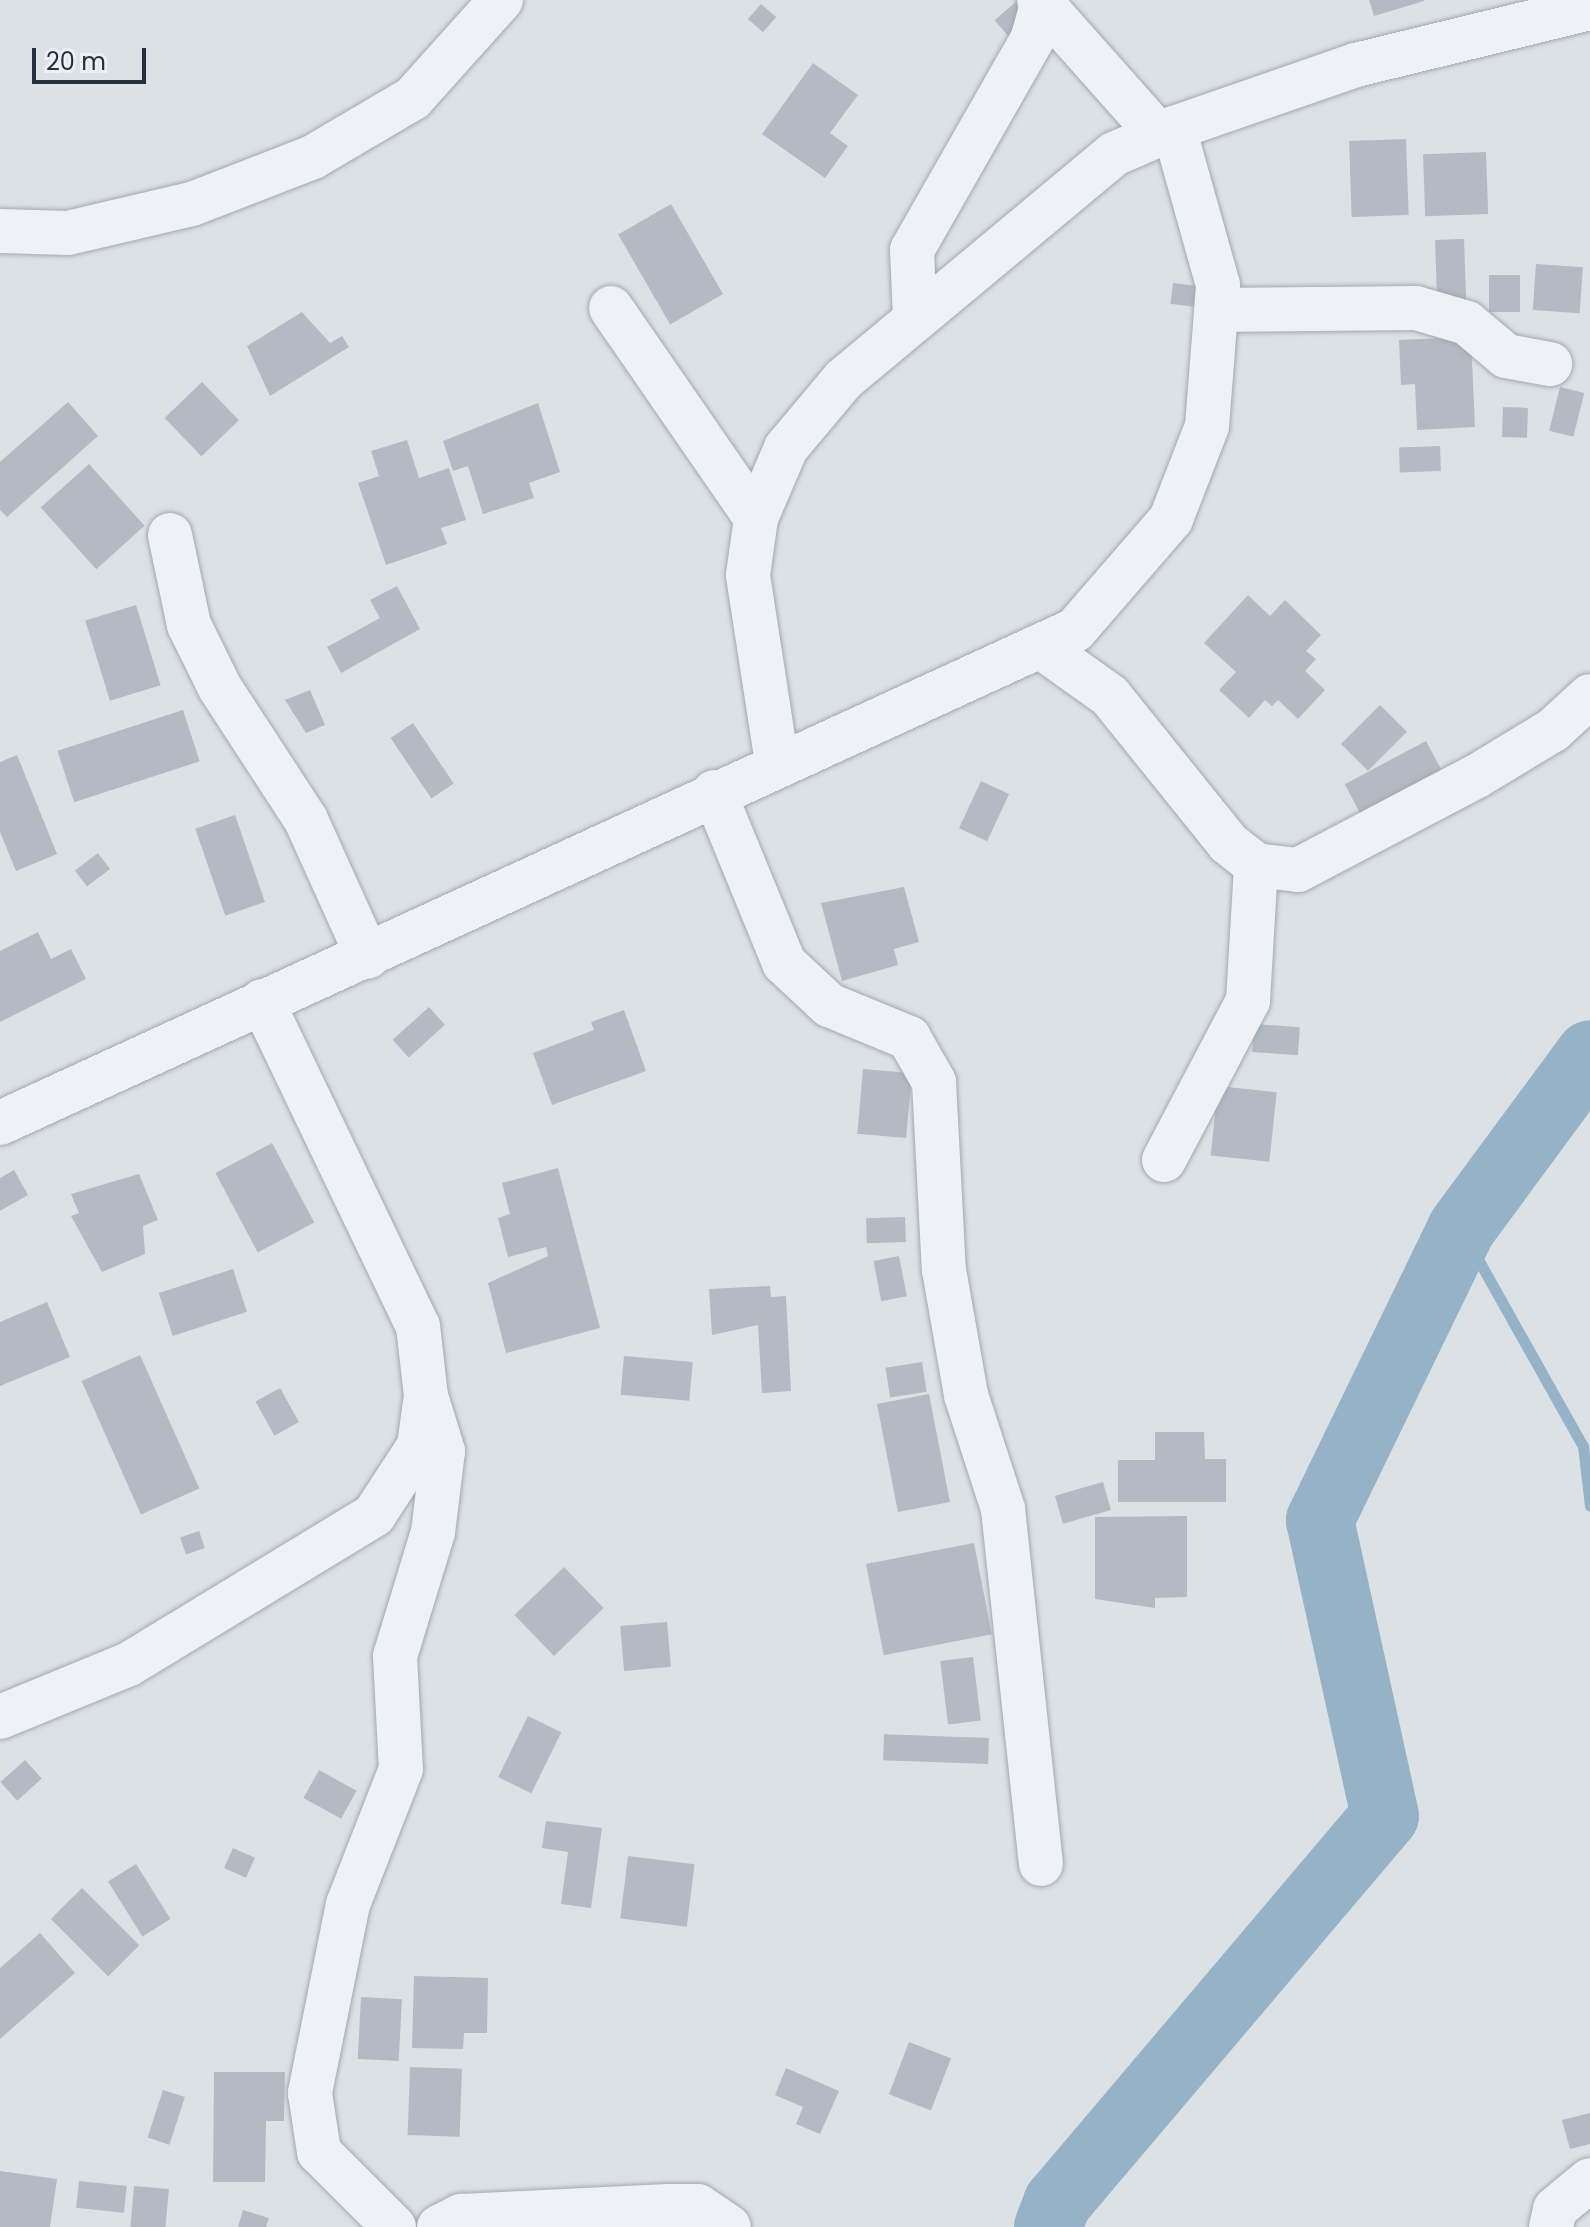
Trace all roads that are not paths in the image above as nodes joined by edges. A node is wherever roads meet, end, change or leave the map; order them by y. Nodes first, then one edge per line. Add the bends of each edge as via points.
1 (501, 0) edge
2 (1040, 2) edge
3 (1590, 8) edge
4 (1166, 130) junction
5 (0, 231) edge
6 (611, 308) dead end
7 (1217, 310) junction
8 (915, 319) junction
9 (1550, 364) dead end
10 (756, 518) junction
11 (170, 535) dead end
12 (1040, 646) junction
13 (1590, 696) edge
14 (777, 763) junction
15 (714, 792) junction
16 (1256, 865) junction
17 (368, 957) junction
18 (262, 1001) junction
19 (0, 1123) edge
20 (1164, 1160) dead end
21 (426, 1396) junction
22 (0, 1717) edge
23 (1041, 1864) dead end
24 (1590, 2180) edge
25 (394, 2227) edge
26 (439, 2227) edge
27 (729, 2227) edge
28 (1551, 2227) edge

1 - 5 street via 413,98 313,157 177,208 68,233
2 - 4 street
2 - 8 street via 1032,40 912,250
3 - 4 street via 1356,65
4 - 7 street via 1209,248
4 - 8 street via 1114,154
6 - 10 street
7 - 9 street via 1416,308 1467,323 1506,356
7 - 12 street via 1207,426 1171,519 1075,630
8 - 10 street via 844,379 786,448
10 - 14 street via 748,575
11 - 17 street via 189,625 220,688 306,820
12 - 14 street
12 - 16 street via 1110,696 1228,843
13 - 16 street via 1553,730 1355,846 1298,870
14 - 15 street
15 - 17 street
15 - 23 street via 784,963 829,1005 909,1038 934,1082 944,1270 966,1395 1008,1540
16 - 20 street via 1248,1001
17 - 18 street
18 - 19 street
18 - 21 street via 418,1326
21 - 22 street via 419,1446 374,1515 129,1664
21 - 25 street via 443,1451 443,1488 395,1656 401,1769 348,1904 310,2093 319,2152
24 - 28 street via 1555,2209
26 - 27 street via 461,2216 668,2206 698,2206

